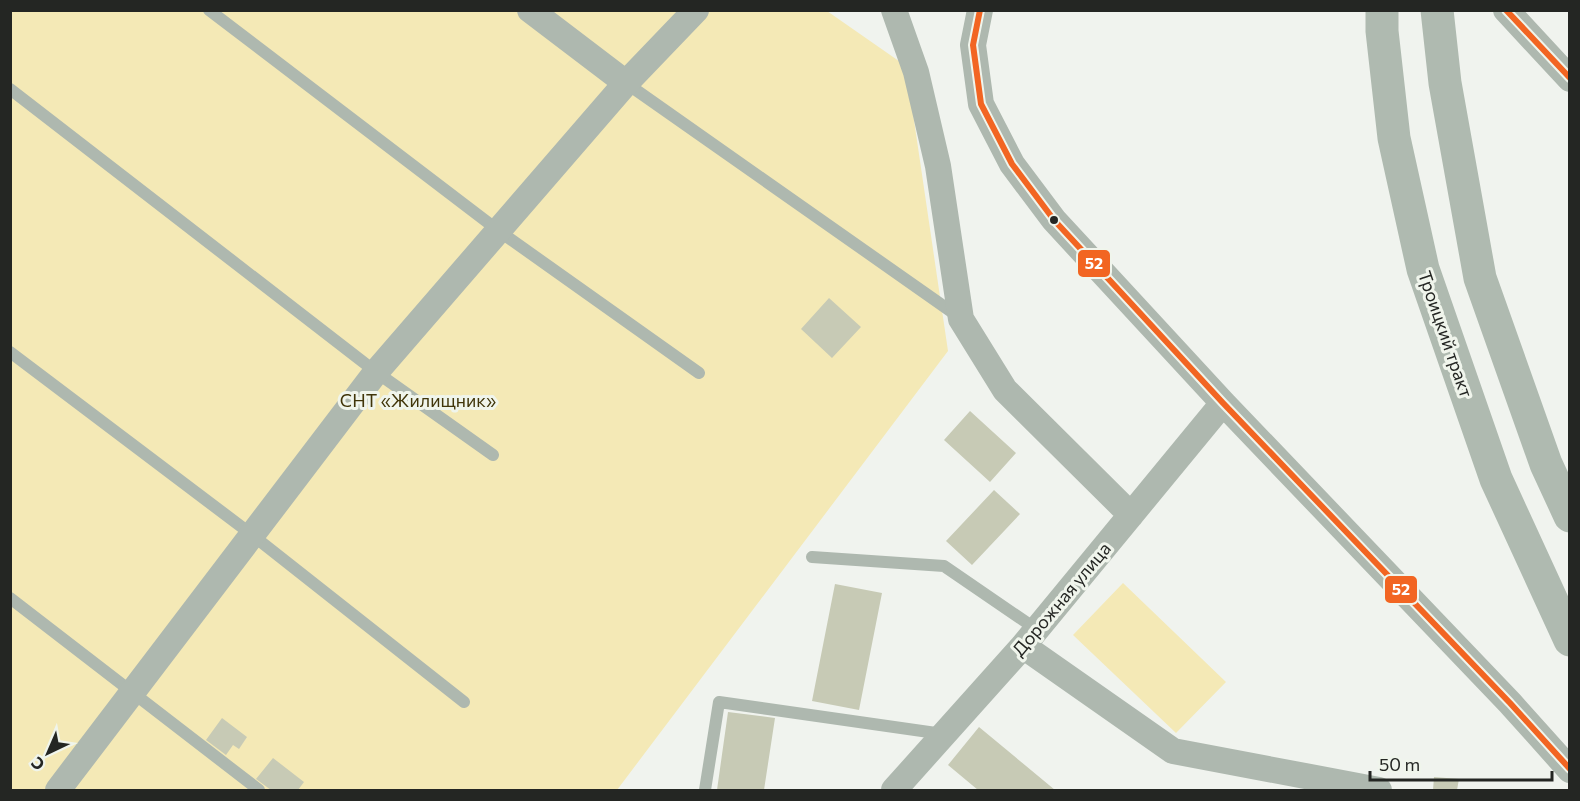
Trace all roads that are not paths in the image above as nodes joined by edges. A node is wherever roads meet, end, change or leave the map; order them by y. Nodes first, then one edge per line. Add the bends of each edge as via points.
1 (209, 10) edge
2 (530, 10) edge
3 (696, 10) edge
4 (894, 10) edge
5 (980, 10) edge
6 (1437, 10) edge
7 (1506, 10) edge
8 (1382, 21) edge
9 (1569, 79) edge
10 (626, 83) junction
11 (10, 89) edge
12 (499, 231) junction
13 (961, 319) junction
14 (10, 352) edge
15 (376, 372) junction
16 (699, 373) dead end
17 (1222, 403) junction
18 (493, 455) dead end
19 (1131, 515) junction
20 (1569, 516) edge
21 (251, 534) junction
22 (812, 557) dead end
23 (10, 598) edge
24 (1029, 637) junction
25 (1569, 640) edge
26 (134, 693) junction
27 (464, 702) dead end
28 (944, 734) junction
29 (1569, 770) edge
30 (58, 790) edge
31 (259, 790) edge
32 (705, 790) edge
33 (894, 790) edge
34 (1379, 790) edge

1 - 12 lane
2 - 10 street
3 - 10 street
4 - 13 street via 916,72 938,166
5 - 17 street via 974,45 981,104 1012,164 1054,220
6 - 20 main road via 1445,83 1480,278 1546,464
7 - 9 street
8 - 25 main road, Троицкий тракт via 1394,138 1423,269 1496,479
10 - 12 street
10 - 13 lane
11 - 15 lane
12 - 15 street
12 - 16 lane
13 - 19 street via 1005,390
14 - 21 lane
15 - 18 lane
15 - 21 street
17 - 19 street, Дорожная улица
17 - 29 street via 1510,703
19 - 24 street, Дорожная улица
21 - 26 street
21 - 27 lane
22 - 24 lane via 944,566
23 - 26 lane
24 - 28 street, Дорожная улица
24 - 34 street via 1173,751
26 - 30 street
26 - 31 lane
28 - 32 lane via 719,702
28 - 33 street, Дорожная улица

